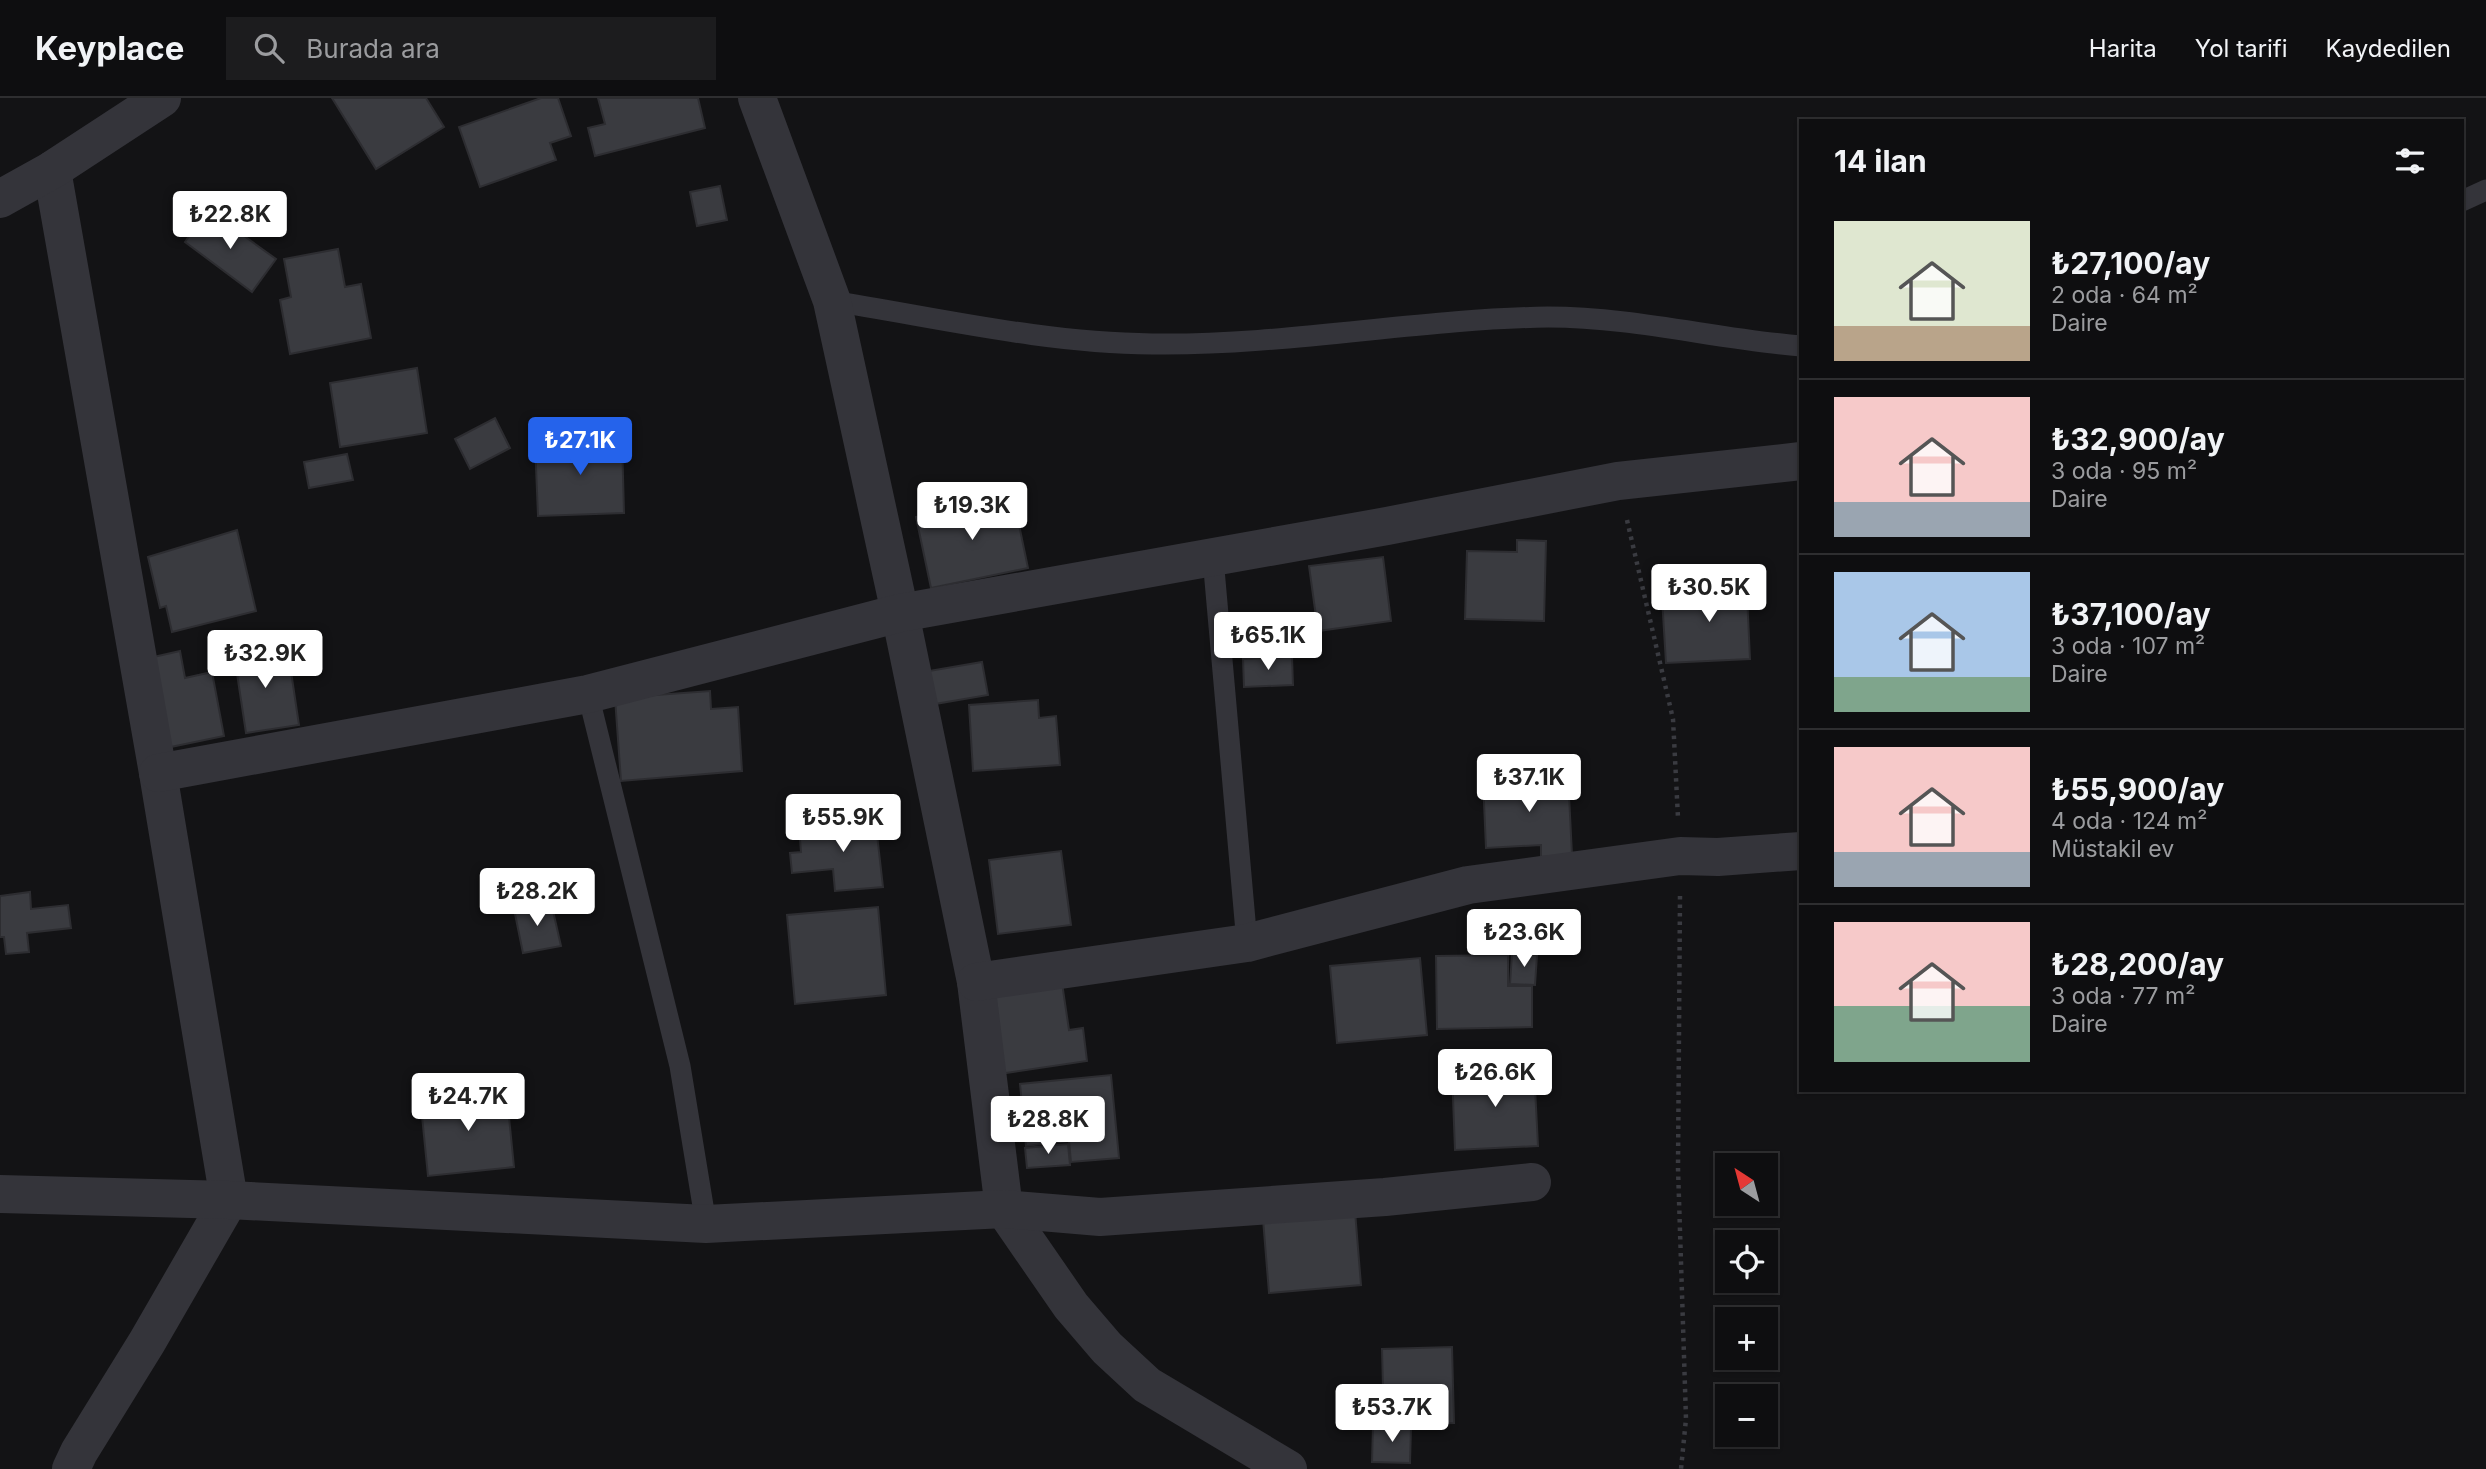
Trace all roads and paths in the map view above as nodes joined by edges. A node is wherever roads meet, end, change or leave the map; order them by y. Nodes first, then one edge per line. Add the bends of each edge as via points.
1 (162, 98) edge
2 (757, 98) edge
3 (52, 170) junction
4 (2486, 190) edge
5 (0, 199) edge
6 (2464, 200) edge
7 (832, 301) junction
8 (1799, 346) edge
9 (1799, 461) edge
10 (1618, 481) junction
11 (1213, 558) junction
12 (900, 613) junction
13 (588, 694) junction
14 (158, 773) junction
15 (1799, 852) edge
16 (1680, 856) junction
17 (1247, 943) junction
18 (976, 982) junction
19 (1532, 1182) dead end
20 (0, 1194) edge
21 (229, 1200) junction
22 (1004, 1209) junction
23 (706, 1224) junction
24 (71, 1469) edge
25 (1288, 1469) edge
26 (1681, 1469) edge

1 - 3 street
2 - 7 street
3 - 5 street
3 - 14 street
4 - 6 lane
7 - 8 lane via 1009,332 1153,345 1549,317 1605,319
7 - 12 street
9 - 10 street
10 - 11 street
10 - 16 path via 1673,719
11 - 12 street
11 - 17 lane
12 - 13 street
12 - 18 street
13 - 14 street
13 - 23 lane via 680,1066
14 - 21 street
15 - 16 street
16 - 17 street via 1468,884
16 - 26 path via 1678,1168 1686,1419
17 - 18 street
18 - 22 street
19 - 22 street via 1100,1217
20 - 21 street
21 - 23 street
21 - 24 street
22 - 23 street
22 - 25 street via 1071,1306 1147,1385

